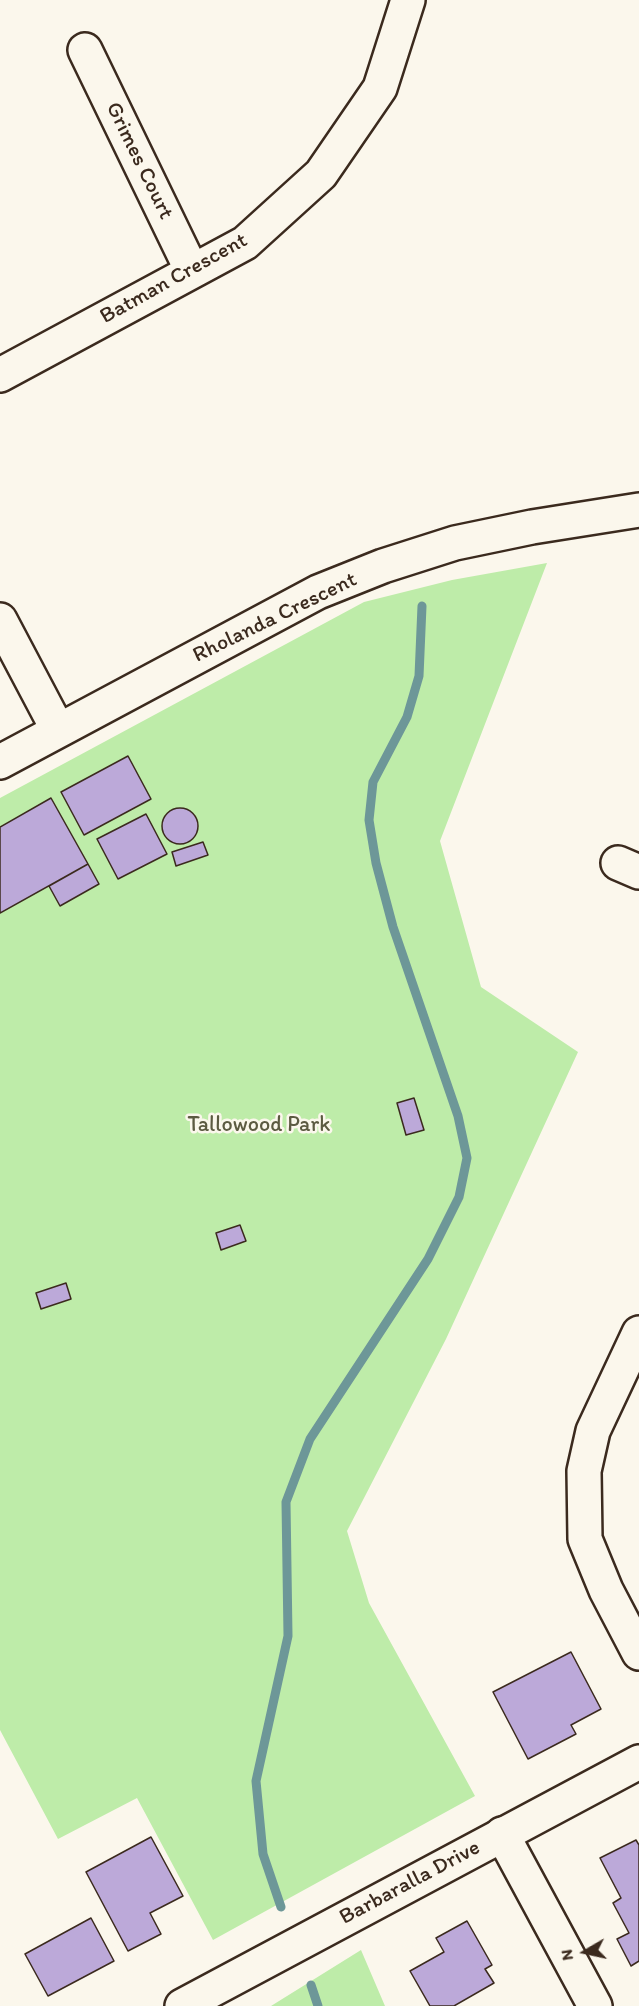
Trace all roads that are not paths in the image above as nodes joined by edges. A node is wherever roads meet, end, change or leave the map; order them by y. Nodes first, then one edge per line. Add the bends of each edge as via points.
1 (408, 0) edge
2 (85, 50) dead end
3 (192, 271) junction
4 (0, 375) edge
5 (639, 510) edge
6 (0, 620) edge
7 (58, 730) junction
8 (0, 762) edge
9 (639, 1333) edge
10 (639, 1653) edge
11 (639, 1762) edge
12 (502, 1834) junction
13 (182, 2006) edge
14 (595, 2006) edge

1 - 3 street, Batman Crescent via 380,88 321,174 245,243
2 - 3 street, Grimes Court
3 - 4 street, Batman Crescent
5 - 7 street, Rholanda Crescent via 455,543 383,566 318,592
6 - 7 street
7 - 8 street, Rholanda Crescent
9 - 10 street via 593,1431 584,1471 585,1539
11 - 12 street, Barbaralla Drive
12 - 13 street, Barbaralla Drive
12 - 14 street

